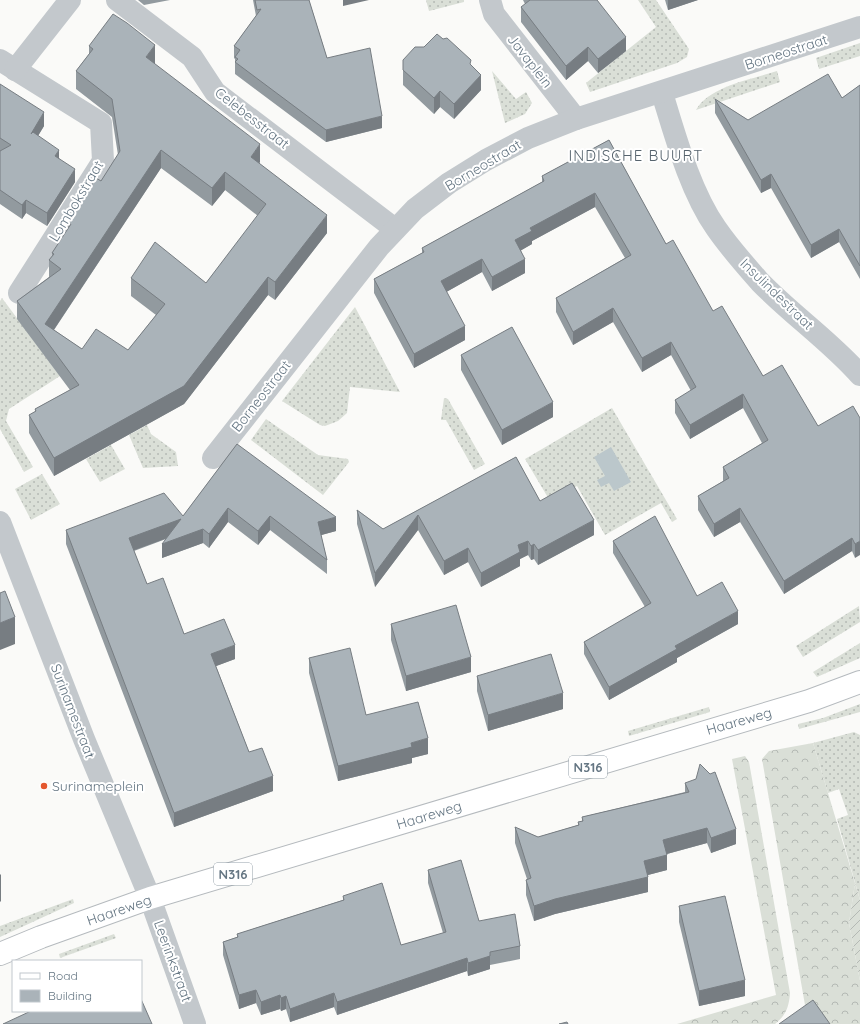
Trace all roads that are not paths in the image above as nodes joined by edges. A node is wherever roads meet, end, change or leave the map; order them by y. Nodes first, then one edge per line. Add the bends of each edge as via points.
1 (70, 0) edge
2 (117, 0) edge
3 (490, 0) edge
4 (860, 27) edge
5 (7, 65) edge
6 (662, 92) junction
7 (576, 120) junction
8 (395, 229) junction
9 (19, 292) dead end
10 (860, 375) edge
11 (213, 458) dead end
12 (2, 532) edge
13 (860, 682) edge
14 (150, 898) junction
15 (0, 954) edge
16 (195, 1024) edge

1 - 5 street
2 - 8 street, Celebesstraat via 192,57 215,92
3 - 7 street, Javaplein via 494,14
4 - 6 street, Borneostraat
5 - 9 street, Lombokstraat via 101,123 103,160
6 - 7 street, Borneostraat
6 - 10 street, Insulindestraat via 677,142 699,197 716,228 762,283
7 - 8 street, Borneostraat via 528,138 486,160 449,183
8 - 11 street, Borneostraat
12 - 14 street, Surinamestraat
13 - 14 main road, Haareweg / N316 via 809,701
14 - 15 main road, Haareweg / N316
14 - 16 street, Leerinkstraat

